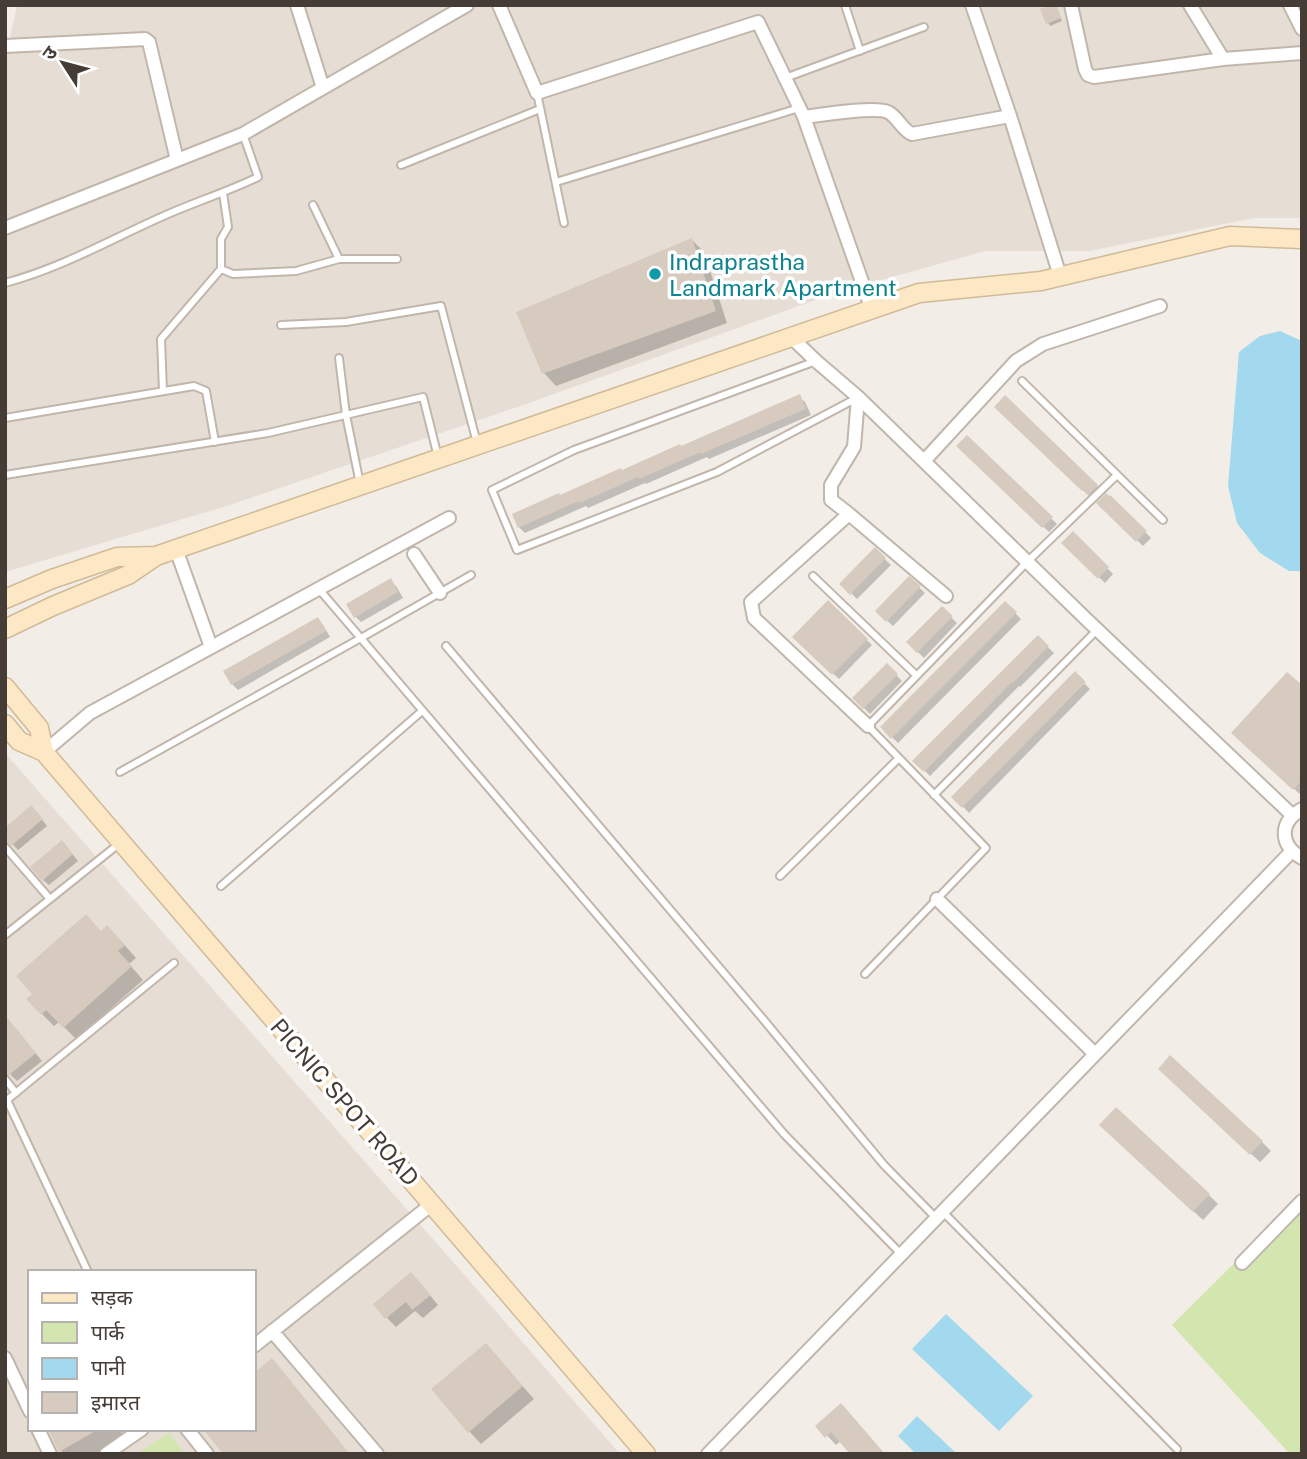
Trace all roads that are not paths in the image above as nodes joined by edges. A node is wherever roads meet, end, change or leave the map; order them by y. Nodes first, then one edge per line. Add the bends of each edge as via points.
1 (297, 5) edge
2 (467, 5) edge
3 (499, 5) edge
4 (845, 5) edge
5 (972, 5) edge
6 (1071, 5) edge
7 (1190, 5) edge
8 (1290, 5) edge
9 (924, 27) dead end
10 (1302, 29) edge
11 (5, 46) edge
12 (860, 51) junction
13 (1302, 53) edge
14 (1223, 60) junction
15 (785, 78) junction
16 (323, 88) junction
17 (537, 93) junction
18 (540, 110) junction
19 (802, 112) junction
20 (1010, 116) junction
21 (243, 134) junction
22 (177, 160) junction
23 (401, 165) dead end
24 (555, 182) junction
25 (223, 193) junction
26 (313, 205) dead end
27 (564, 223) dead end
28 (5, 228) edge
29 (1302, 239) edge
30 (339, 259) junction
31 (397, 259) dead end
32 (221, 268) junction
33 (1060, 276) junction
34 (5, 283) edge
35 (1160, 306) dead end
36 (872, 310) junction
37 (281, 325) dead end
38 (792, 338) junction
39 (340, 358) dead end
40 (816, 361) junction
41 (1022, 382) dead end
42 (163, 391) junction
43 (858, 397) junction
44 (346, 415) junction
45 (5, 418) edge
46 (215, 442) junction
47 (478, 445) junction
48 (438, 459) junction
49 (924, 461) junction
50 (5, 475) edge
51 (1117, 475) junction
52 (360, 486) junction
53 (849, 514) junction
54 (449, 518) dead end
55 (1163, 520) dead end
56 (176, 549) junction
57 (414, 554) dead end
58 (156, 556) junction
59 (1027, 562) junction
60 (471, 575) dead end
61 (813, 576) dead end
62 (318, 588) junction
63 (440, 593) junction
64 (946, 596) dead end
65 (5, 600) edge
66 (5, 629) edge
67 (1097, 630) junction
68 (361, 639) junction
69 (446, 646) dead end
70 (211, 647) junction
71 (916, 675) junction
72 (5, 687) edge
73 (422, 711) junction
74 (5, 724) edge
75 (868, 726) junction
76 (44, 752) junction
77 (899, 758) junction
78 (120, 772) dead end
79 (934, 795) junction
80 (1297, 812) edge
81 (122, 842) junction
82 (5, 847) edge
83 (1297, 854) edge
84 (780, 876) dead end
85 (221, 886) dead end
86 (50, 899) junction
87 (937, 899) junction
88 (5, 935) edge
89 (174, 963) dead end
90 (865, 974) dead end
91 (1095, 1054) junction
92 (5, 1079) edge
93 (16, 1093) junction
94 (1302, 1201) edge
95 (432, 1204) junction
96 (940, 1215) junction
97 (902, 1255) junction
98 (1242, 1264) dead end
99 (87, 1270) edge
100 (272, 1331) junction
101 (256, 1344) edge
102 (5, 1358) edge
103 (28, 1407) edge
104 (39, 1431) edge
105 (139, 1431) edge
106 (189, 1431) edge
107 (1177, 1449) dead end
108 (50, 1454) edge
109 (106, 1454) edge
110 (207, 1454) edge
111 (377, 1454) edge
112 (646, 1454) edge
113 (708, 1454) edge

1 - 16 street
2 - 16 street
3 - 17 street
4 - 12 lane
5 - 20 street
6 - 14 street via 1088,75
7 - 14 street
8 - 10 street
9 - 12 lane
11 - 22 street via 145,39
12 - 15 lane
13 - 14 street
15 - 17 street via 758,22
15 - 19 street
16 - 21 street
17 - 18 lane
18 - 23 lane
18 - 24 lane
19 - 20 street via 879,109 912,134
19 - 24 lane
19 - 36 street
20 - 33 street
21 - 22 street
21 - 25 lane via 258,177
22 - 28 street
24 - 27 lane
25 - 32 lane via 228,227 221,239
25 - 34 lane via 53,268
26 - 30 lane
29 - 33 street via 1230,236
30 - 31 lane
30 - 32 lane via 296,271 233,274
32 - 42 lane via 161,339
33 - 36 street via 919,293
35 - 49 street via 1043,344 1016,361
36 - 38 street
37 - 47 lane via 346,322 441,306
38 - 40 street
38 - 47 street
39 - 44 lane
40 - 43 street
40 - 43 lane via 575,450 492,490 517,550 717,472
41 - 51 lane
42 - 45 lane
42 - 46 lane via 194,386 206,391
43 - 49 street
43 - 53 street via 854,447 831,485 831,499
44 - 46 lane
44 - 48 lane via 423,397
44 - 52 lane
46 - 50 lane
47 - 48 street
48 - 52 street
49 - 59 street
51 - 55 lane
51 - 59 lane
52 - 56 street
53 - 64 street
53 - 75 street via 751,602 754,618
54 - 62 street
56 - 58 street
56 - 70 street
57 - 63 street
58 - 65 street via 117,556
58 - 66 street via 128,575
59 - 67 street
59 - 71 lane
60 - 63 lane
61 - 71 lane
62 - 68 lane
62 - 70 street
63 - 68 lane
67 - 79 lane
67 - 80 street
68 - 73 lane
68 - 78 lane
69 - 96 lane via 884,1165
70 - 76 street via 90,713
71 - 75 lane
72 - 76 street, PICNIC SPOT ROAD via 39,728
73 - 85 lane
73 - 97 lane via 784,1134
74 - 76 street, PICNIC SPOT ROAD via 19,741
75 - 77 lane
76 - 81 street, PICNIC SPOT ROAD
77 - 79 lane
77 - 84 lane
79 - 87 lane via 986,848
80 - 83 street via 1284,833
81 - 86 lane
81 - 95 street, PICNIC SPOT ROAD
82 - 86 lane
83 - 91 street
86 - 88 lane
87 - 90 lane
87 - 91 street
89 - 93 lane
91 - 96 street
92 - 93 lane
93 - 99 lane via 8,1100
94 - 98 street
95 - 100 street
95 - 112 street, PICNIC SPOT ROAD
96 - 97 street
96 - 107 lane
97 - 113 street
100 - 101 street
100 - 111 street
102 - 103 street
104 - 108 street
105 - 109 street
106 - 110 street

